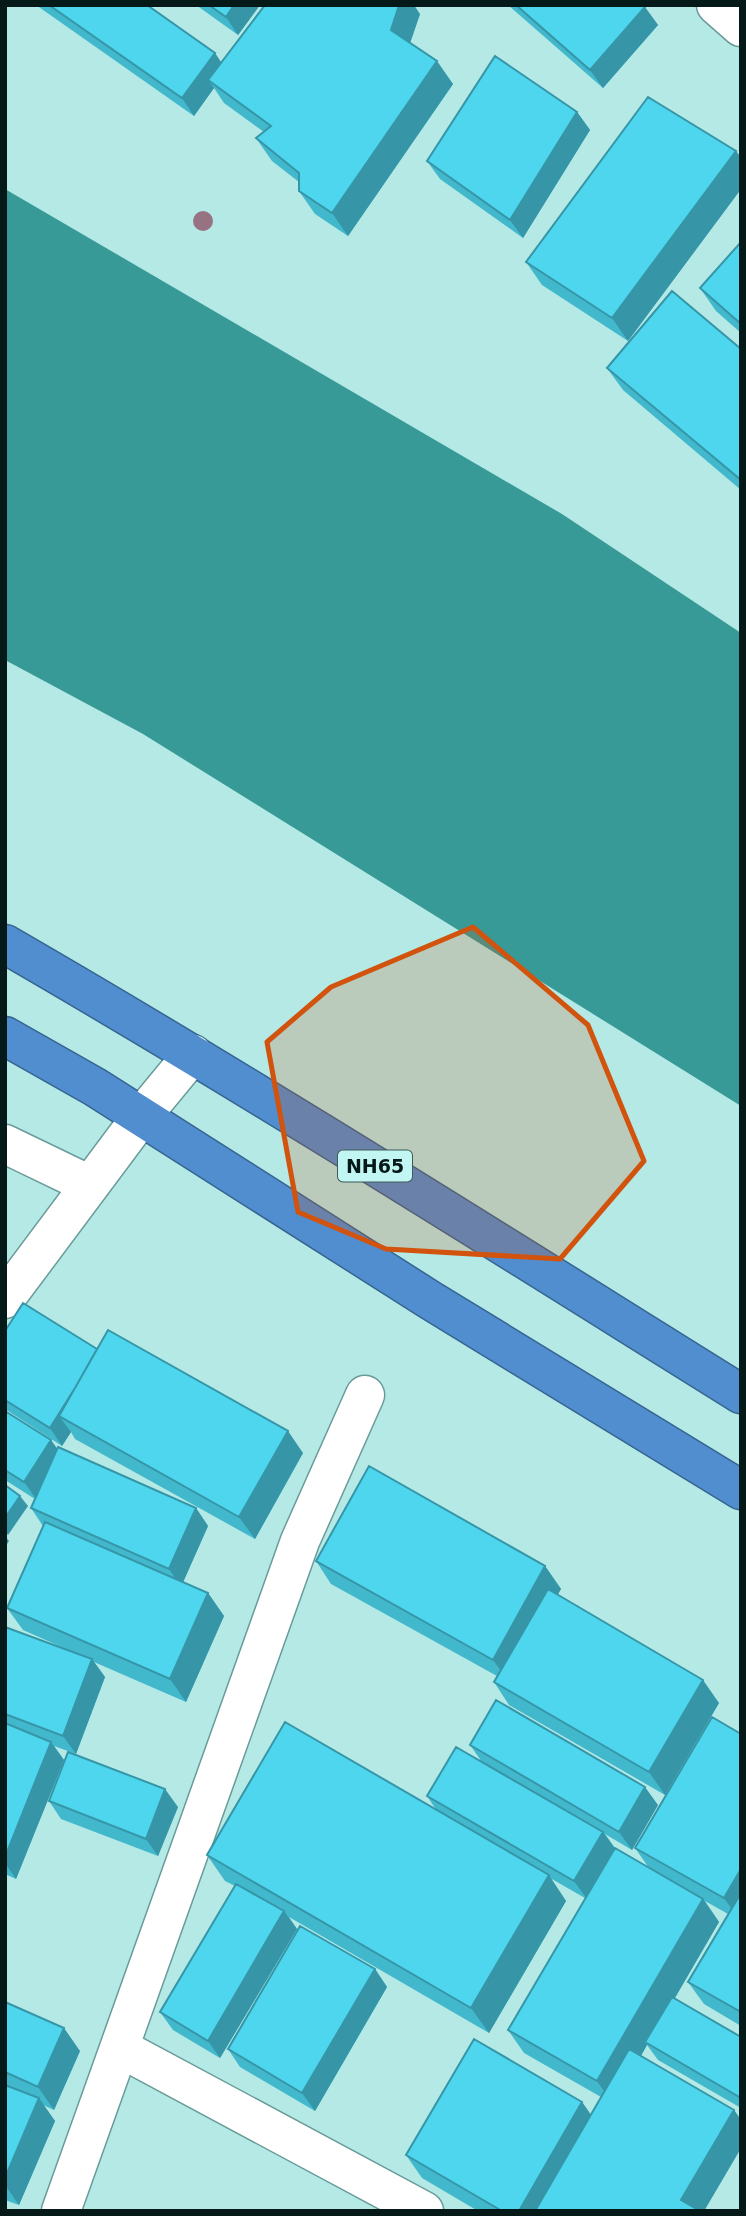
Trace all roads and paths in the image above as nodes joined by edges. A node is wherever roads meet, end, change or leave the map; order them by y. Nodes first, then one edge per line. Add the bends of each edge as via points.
1 (716, 5) edge
2 (741, 27) edge
3 (5, 944) edge
4 (5, 1036) edge
5 (194, 1054) junction
6 (141, 1117) junction
7 (5, 1144) edge
8 (90, 1185) junction
9 (5, 1299) edge
10 (741, 1394) edge
11 (365, 1395) dead end
12 (741, 1490) edge
13 (120, 2048) junction
14 (61, 2211) edge
15 (424, 2211) edge

1 - 2 street
3 - 5 highway, NH65
4 - 6 highway
5 - 6 street
5 - 10 highway, NH65
6 - 8 street
6 - 12 highway
7 - 8 street
8 - 9 street
11 - 13 street via 300,1541
13 - 14 street
13 - 15 street

